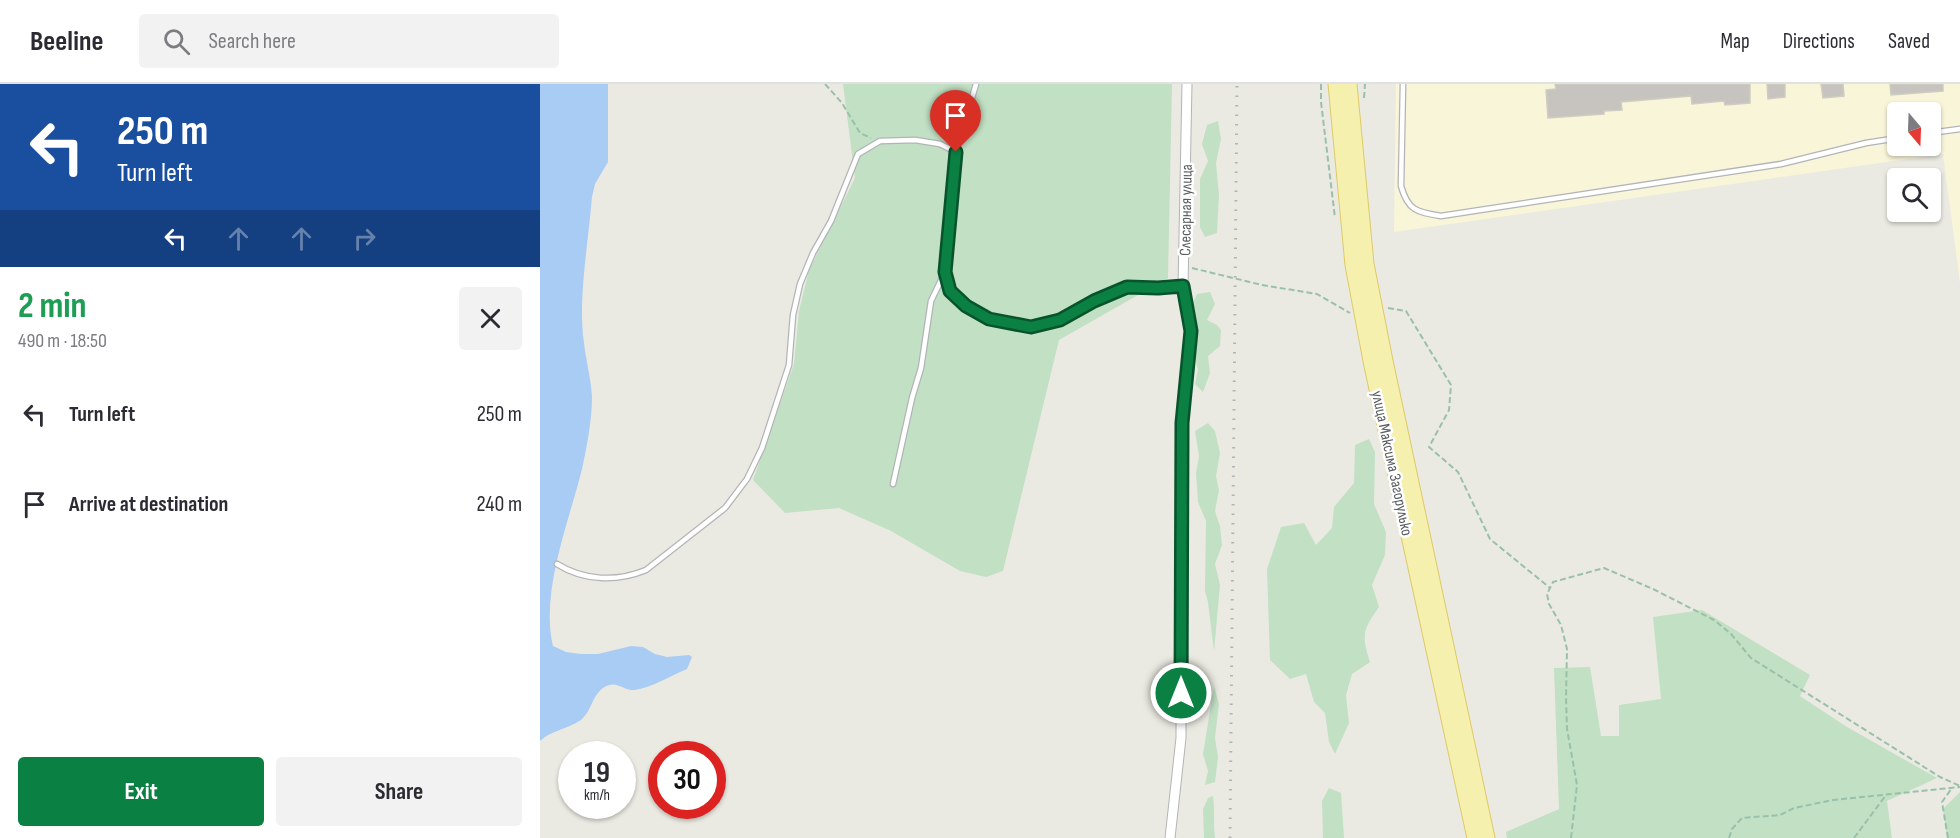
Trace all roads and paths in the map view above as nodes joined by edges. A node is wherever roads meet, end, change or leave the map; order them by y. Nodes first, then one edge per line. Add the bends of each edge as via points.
1 (825, 84) edge
2 (976, 84) edge
3 (1187, 84) edge
4 (1336, 84) edge
5 (1349, 84) edge
6 (1403, 84) edge
7 (1960, 129) edge
8 (1941, 132) edge
9 (1887, 140) edge
10 (880, 141) junction
11 (956, 152) junction
12 (1184, 266) junction
13 (945, 272) junction
14 (1183, 286) junction
15 (1385, 307) dead end
16 (1350, 313) dead end
17 (893, 484) dead end
18 (557, 564) dead end
19 (1550, 588) junction
20 (1960, 786) edge
21 (1952, 788) junction
22 (1886, 795) junction
23 (1170, 838) edge
24 (1475, 838) edge
25 (1487, 838) edge
26 (1571, 838) edge
27 (1729, 838) edge
28 (1854, 838) edge
29 (1948, 838) edge

1 - 10 path via 860,133
2 - 11 lane
3 - 12 street, Слесарная улица
4 - 24 main road, улица Максима Загорулько via 1353,265
5 - 25 main road, улица Максима Загорулько via 1366,264
6 - 9 lane via 1403,194 1419,212 1441,216 1781,164
7 - 8 lane
10 - 11 lane via 915,140 940,144
10 - 18 lane via 858,154 831,221 813,253 793,315 789,365 762,448 747,479 725,508 633,576 592,578
11 - 13 lane
12 - 14 street, Слесарная улица
12 - 16 path via 1317,294
13 - 14 lane via 950,291 966,306 989,319 1031,327 1060,320 1127,287
13 - 17 lane via 931,301 921,368
14 - 23 street, Слесарная улица via 1191,331 1182,423 1181,738
15 - 19 path via 1406,311 1451,385 1449,410 1429,447 1458,472 1490,539
19 - 20 path via 1553,582 1604,568 1653,589 1714,620 1751,658
19 - 26 path via 1549,604 1561,625 1567,649 1567,729 1577,785
20 - 21 path
21 - 22 path
21 - 29 path via 1942,802
22 - 27 path via 1833,800 1780,815 1742,818
22 - 28 path

